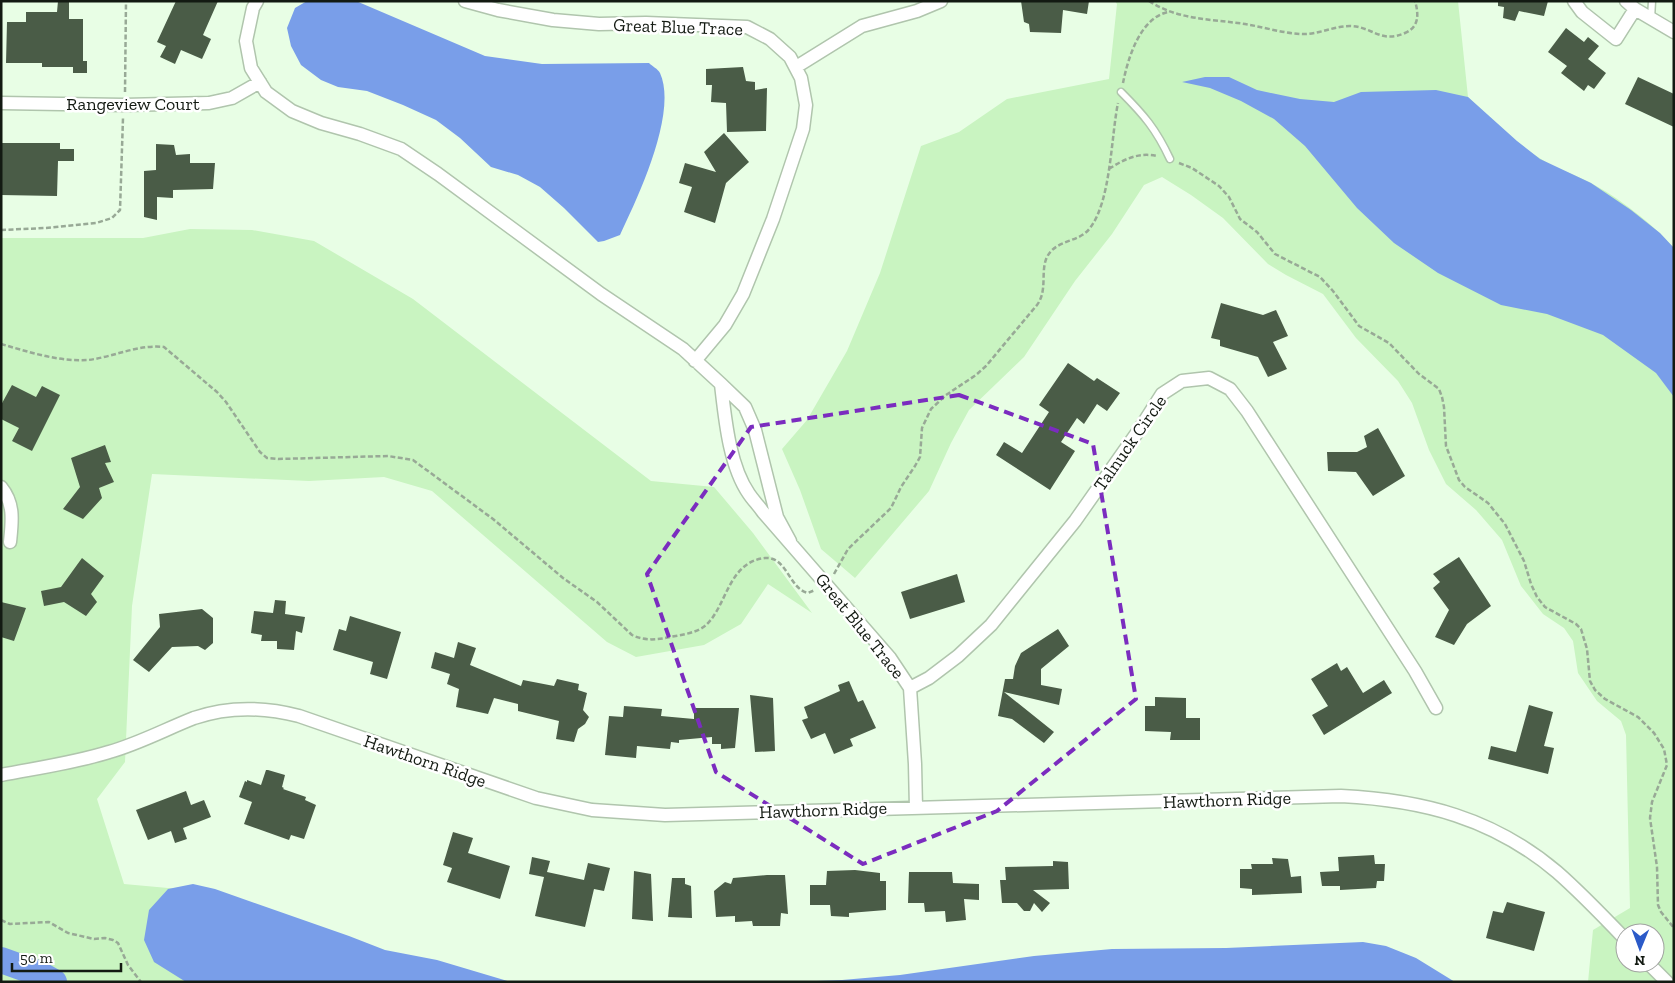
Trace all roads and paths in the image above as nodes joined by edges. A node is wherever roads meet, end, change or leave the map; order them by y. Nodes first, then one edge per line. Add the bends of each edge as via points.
1 (126, 1) edge
2 (257, 1) edge
3 (465, 1) edge
4 (941, 1) edge
5 (1149, 1) edge
6 (1415, 1) edge
7 (1574, 1) edge
8 (1652, 1) edge
9 (1630, 5) edge
10 (1168, 12) junction
11 (1651, 19) junction
12 (1674, 32) edge
13 (796, 67) junction
14 (260, 82) junction
15 (1121, 92) junction
16 (1, 103) edge
17 (124, 104) junction
18 (1170, 159) junction
19 (1109, 169) junction
20 (1, 230) edge
21 (1, 344) edge
22 (695, 361) junction
23 (722, 384) junction
24 (1, 487) edge
25 (790, 541) junction
26 (10, 542) dead end
27 (824, 582) junction
28 (910, 688) junction
29 (1436, 708) dead end
30 (1, 775) edge
31 (916, 808) junction
32 (1, 920) edge
33 (1674, 928) edge
34 (1615, 929) edge
35 (1658, 973) edge
36 (141, 982) edge
37 (1667, 982) edge

1 - 17 path
2 - 14 street, Great Blue Trace via 246,41 251,68
3 - 13 street, Great Blue Trace via 553,20 747,27 770,38
4 - 13 street via 862,26
5 - 10 path
6 - 10 path via 1418,18 1414,27 1392,37 1379,36 1359,26 1302,34
7 - 9 street via 1582,12 1616,39
8 - 11 lane
9 - 11 street
10 - 15 path via 1144,27 1127,67
11 - 12 street
13 - 22 street, Great Blue Trace via 806,105 803,129 776,210 743,294 725,325
14 - 17 street, Rangeview Court via 232,98 209,103
14 - 22 street, Great Blue Trace via 266,92 292,111 401,149 601,294 683,349
15 - 18 lane via 1148,119
15 - 19 path
16 - 17 street, Rangeview Court
17 - 20 path via 120,210 112,218 96,222
18 - 19 path via 1138,156
18 - 33 path via 1192,168 1219,186 1229,197 1240,219 1257,232 1275,254 1320,277 1359,326 1389,343 1419,374 1439,389 1444,407 1446,446 1458,480 1488,503 1505,524 1522,554 1537,597 1545,607 1581,629 1587,648 1590,681 1595,690 1638,717 1664,749 1667,765 1652,802 1650,818 1658,905
19 - 27 path via 1102,203 1090,229 1052,251 1045,263 1041,300 986,366 931,409 922,428 920,458 891,508 848,549 834,574
21 - 27 path via 79,360 164,347 217,392 260,452 268,458 388,456 413,460 493,519 639,639 677,636 706,624 730,582 754,561 767,558 779,563 804,592 812,592
22 - 23 street, Great Blue Trace
23 - 25 street, Great Blue Trace via 745,408 755,430 777,517
23 - 25 street, Great Blue Trace via 726,426 734,459 748,492
24 - 26 street via 12,513
25 - 27 street, Great Blue Trace
27 - 28 street, Great Blue Trace via 890,658
28 - 29 street, Talnuck Circle via 958,656 991,625 1075,521 1162,394 1182,381 1209,378 1230,389 1247,411
28 - 31 street, Great Blue Trace
30 - 31 street, Hawthorn Ridge via 110,752 210,713 244,708 299,716 506,789 592,810 665,815
31 - 34 street, Hawthorn Ridge via 1341,796 1412,803 1462,817 1535,855
32 - 36 path via 10,924 49,922 68,933 113,940
35 - 37 street

